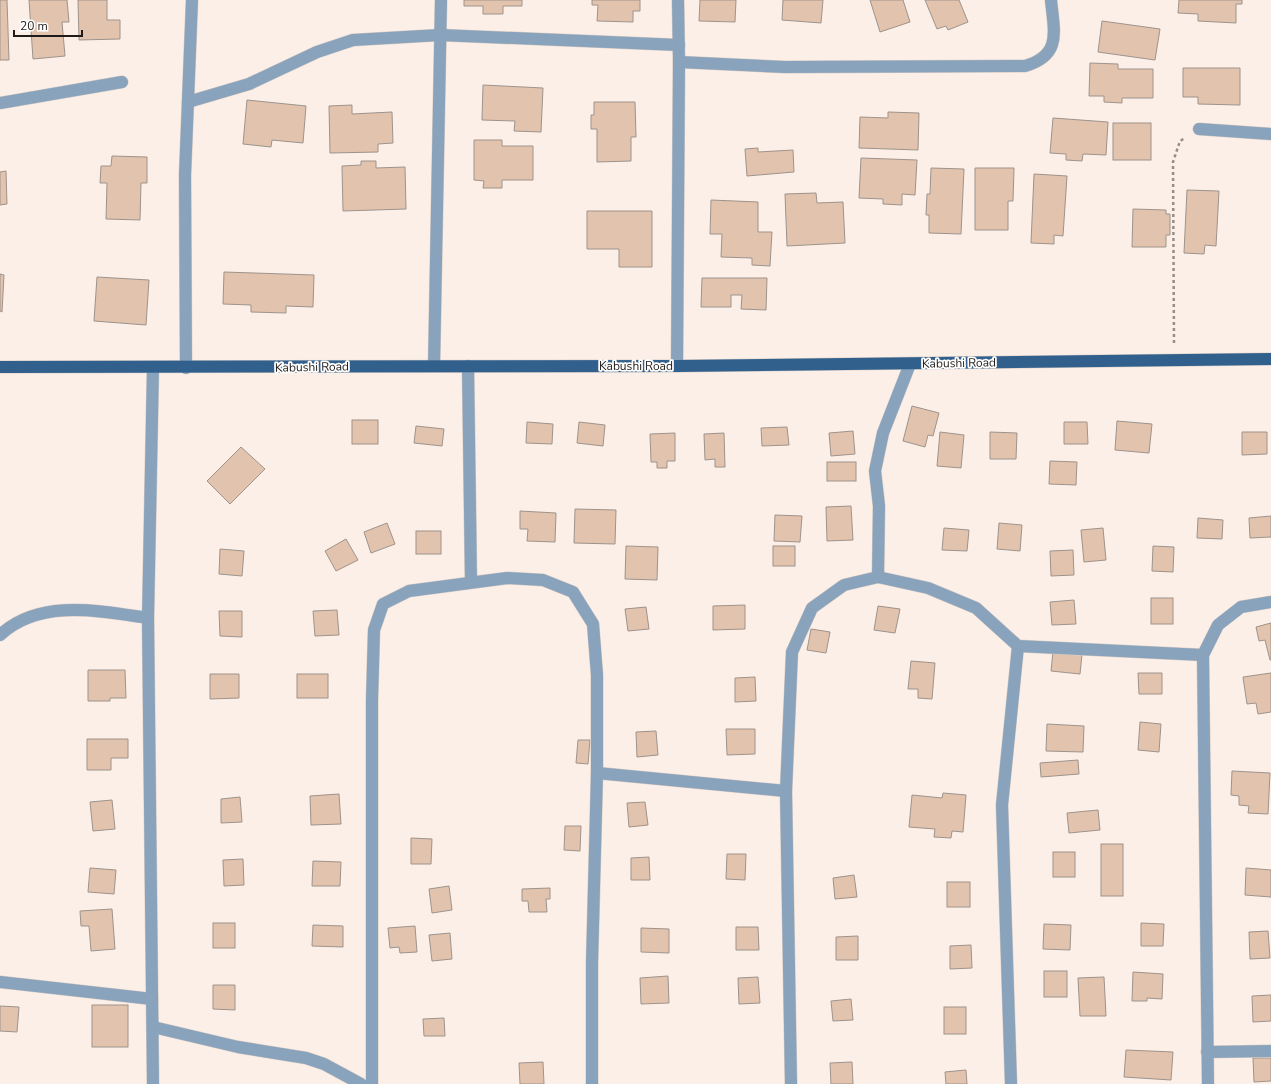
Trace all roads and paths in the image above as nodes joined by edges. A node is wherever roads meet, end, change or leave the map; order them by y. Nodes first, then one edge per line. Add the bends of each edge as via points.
1 (192, 0) edge
2 (441, 0) edge
3 (678, 0) edge
4 (1051, 0) edge
5 (440, 35) junction
6 (679, 45) junction
7 (680, 62) junction
8 (122, 82) dead end
9 (188, 102) junction
10 (0, 103) edge
11 (1199, 129) joint
12 (1271, 134) edge
13 (1174, 359) junction
14 (1271, 359) edge
15 (910, 364) junction
16 (434, 366) junction
17 (468, 366) junction
18 (676, 366) junction
19 (0, 367) edge
20 (153, 367) junction
21 (186, 368) junction
22 (878, 577) junction
23 (471, 582) junction
24 (1271, 602) edge
25 (148, 618) junction
26 (0, 635) edge
27 (1018, 646) junction
28 (1203, 655) junction
29 (597, 773) junction
30 (786, 791) junction
31 (0, 982) edge
32 (152, 999) junction
33 (153, 1027) junction
34 (1271, 1051) edge
35 (1207, 1052) junction
36 (153, 1084) edge
37 (361, 1084) edge
38 (372, 1084) edge
39 (592, 1084) edge
40 (791, 1084) edge
41 (1011, 1084) edge
42 (1208, 1084) edge

1 - 9 street
2 - 5 street
3 - 6 street
4 - 7 street via 1054,35 1048,55 1025,66 784,67
5 - 6 street
5 - 9 street via 353,40 317,52 249,84
5 - 16 street
6 - 7 street
7 - 18 street
8 - 10 street
9 - 21 street via 185,175
11 - 12 street
11 - 13 path via 1180,142 1173,162
13 - 14 main road, Kabushi Road
13 - 15 main road, Kabushi Road
15 - 18 main road, Kabushi Road
15 - 22 street via 883,433 875,471 879,506
16 - 17 main road, Kabushi Road
16 - 21 main road, Kabushi Road
17 - 18 main road, Kabushi Road
17 - 23 street
19 - 20 main road, Kabushi Road
20 - 21 main road, Kabushi Road
20 - 25 street
22 - 27 street via 928,588 976,608
22 - 30 street via 844,585 812,608 792,652
23 - 29 street via 507,578 543,580 573,592 593,624 597,675
23 - 38 street via 410,591 383,604 374,630
24 - 28 street via 1240,607 1218,625
25 - 26 street via 95,610 48,610 9,627
25 - 32 street
27 - 28 street
27 - 41 street via 1002,804
28 - 35 street
29 - 30 street
29 - 39 street
30 - 40 street
31 - 32 street
32 - 33 street
33 - 36 street
33 - 37 street via 238,1047 306,1058 324,1064
34 - 35 street
35 - 42 street

